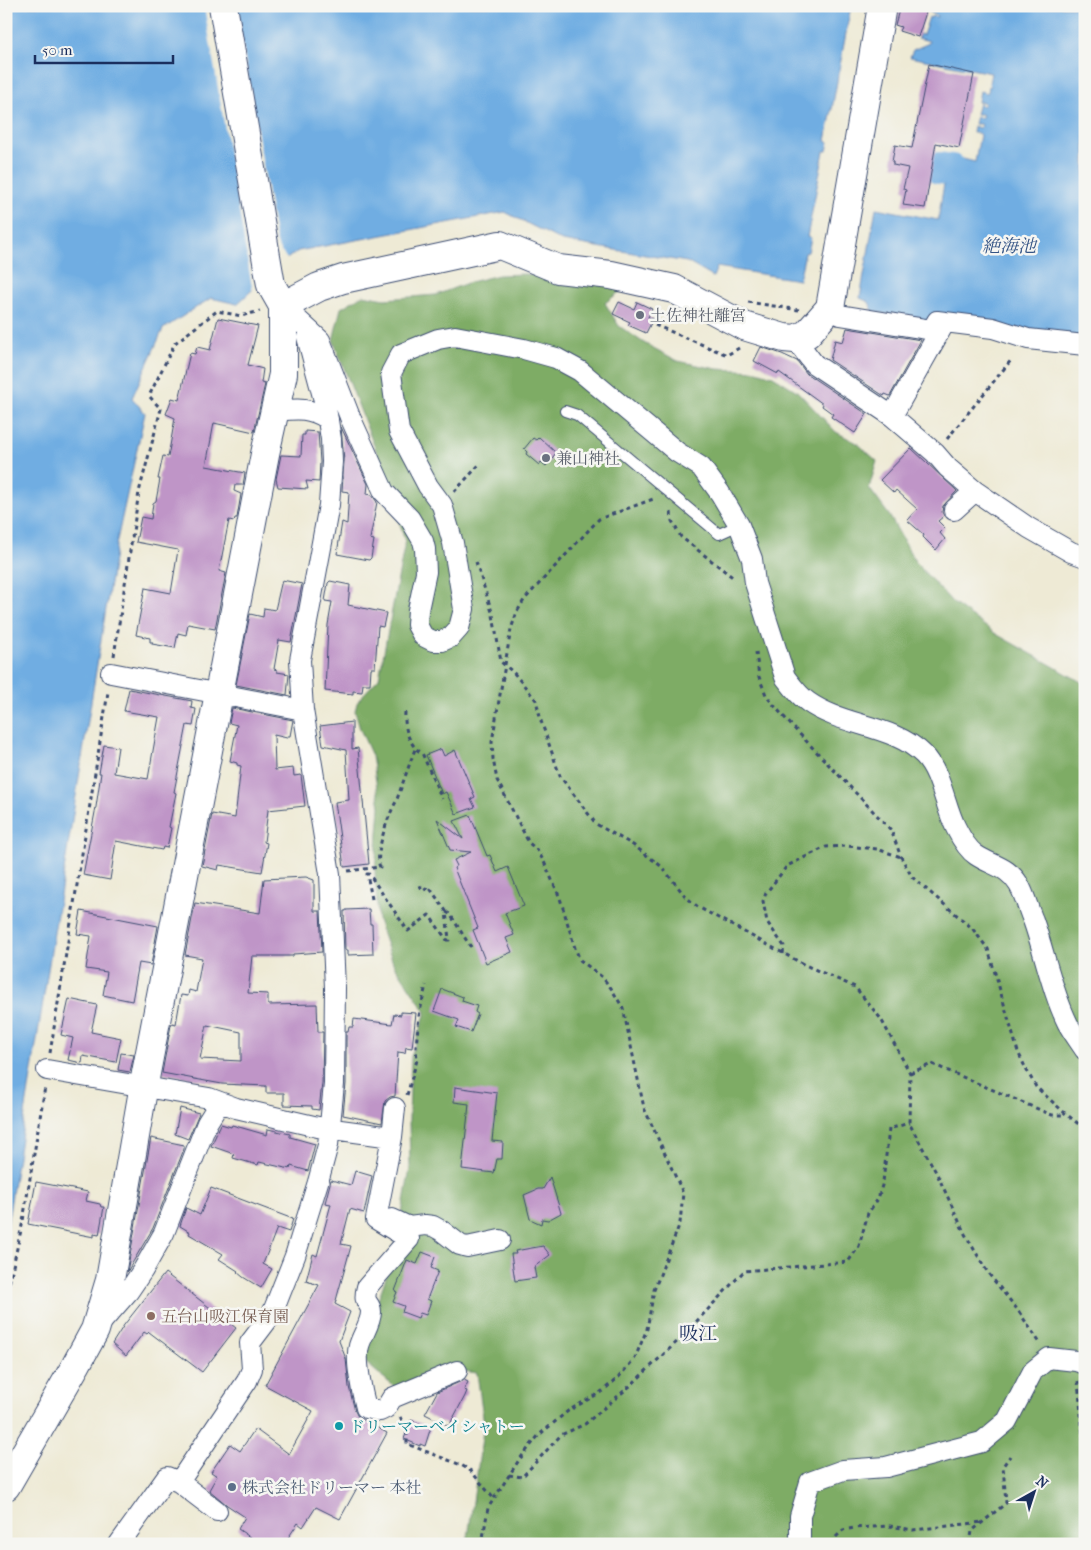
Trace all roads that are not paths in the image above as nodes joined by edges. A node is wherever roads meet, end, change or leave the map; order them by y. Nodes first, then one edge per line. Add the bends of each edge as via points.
1 (223, 6) edge
2 (882, 6) edge
3 (272, 300) junction
4 (840, 315) dead end
5 (945, 322) junction
6 (304, 326) junction
7 (796, 339) junction
8 (1085, 345) edge
9 (276, 411) junction
10 (565, 412) dead end
11 (892, 416) junction
12 (328, 419) junction
13 (975, 491) junction
14 (954, 510) dead end
15 (739, 524) junction
16 (1085, 557) edge
17 (111, 673) road end
18 (220, 694) junction
19 (303, 710) junction
20 (1085, 1050) edge
21 (48, 1070) road end
22 (144, 1087) junction
23 (220, 1102) junction
24 (401, 1105) road end
25 (330, 1129) junction
26 (392, 1137) junction
27 (377, 1211) junction
28 (500, 1240) dead end
29 (95, 1330) junction
30 (1080, 1362) edge
31 (457, 1371) dead end
32 (179, 1482) junction
33 (6, 1486) edge
34 (217, 1511) dead end
35 (119, 1544) edge
36 (800, 1544) edge

1 - 3 street
2 - 7 street via 830,308 807,334
3 - 6 street
3 - 7 street via 343,279 500,245 558,269 674,289 744,326
3 - 9 street via 283,374
4 - 5 street via 932,330 937,321
5 - 8 street via 993,328 1028,339
5 - 11 street
6 - 12 street
6 - 15 street via 320,340 384,492 410,519 423,541 426,572 417,624 423,636 433,641 451,637 459,628 464,609 453,543 442,505 428,486 399,431 391,373 401,354 438,339 455,336 524,349 556,358 580,371 677,452 701,467
7 - 11 street via 814,364
9 - 12 street via 311,410
9 - 18 street
10 - 15 lane via 577,415 719,534
11 - 13 street
12 - 19 street via 332,462 329,505 300,660
13 - 14 street
13 - 16 street via 1030,528
15 - 20 street via 785,677 794,690 822,710 897,737 926,756 955,827 967,847 1012,875 1020,886 1060,1006
17 - 18 street
18 - 19 street
18 - 22 street
19 - 25 street via 330,874 335,1020
21 - 22 street
22 - 23 street
22 - 29 street via 110,1280
23 - 25 street
23 - 29 street via 207,1123 155,1249 128,1292
24 - 26 street
25 - 26 street
25 - 32 street via 318,1182 287,1279 272,1314 250,1343 252,1369 247,1381
26 - 27 street
27 - 28 street via 409,1227 433,1226 467,1247
27 - 31 street via 376,1219 409,1239 367,1287 365,1301 371,1315 358,1354 360,1387 366,1408 380,1411 392,1398
29 - 33 street
30 - 36 street via 1049,1358 1033,1371 1007,1421 982,1442 886,1467 843,1470 810,1482 800,1516
32 - 34 street
32 - 35 street via 167,1477

